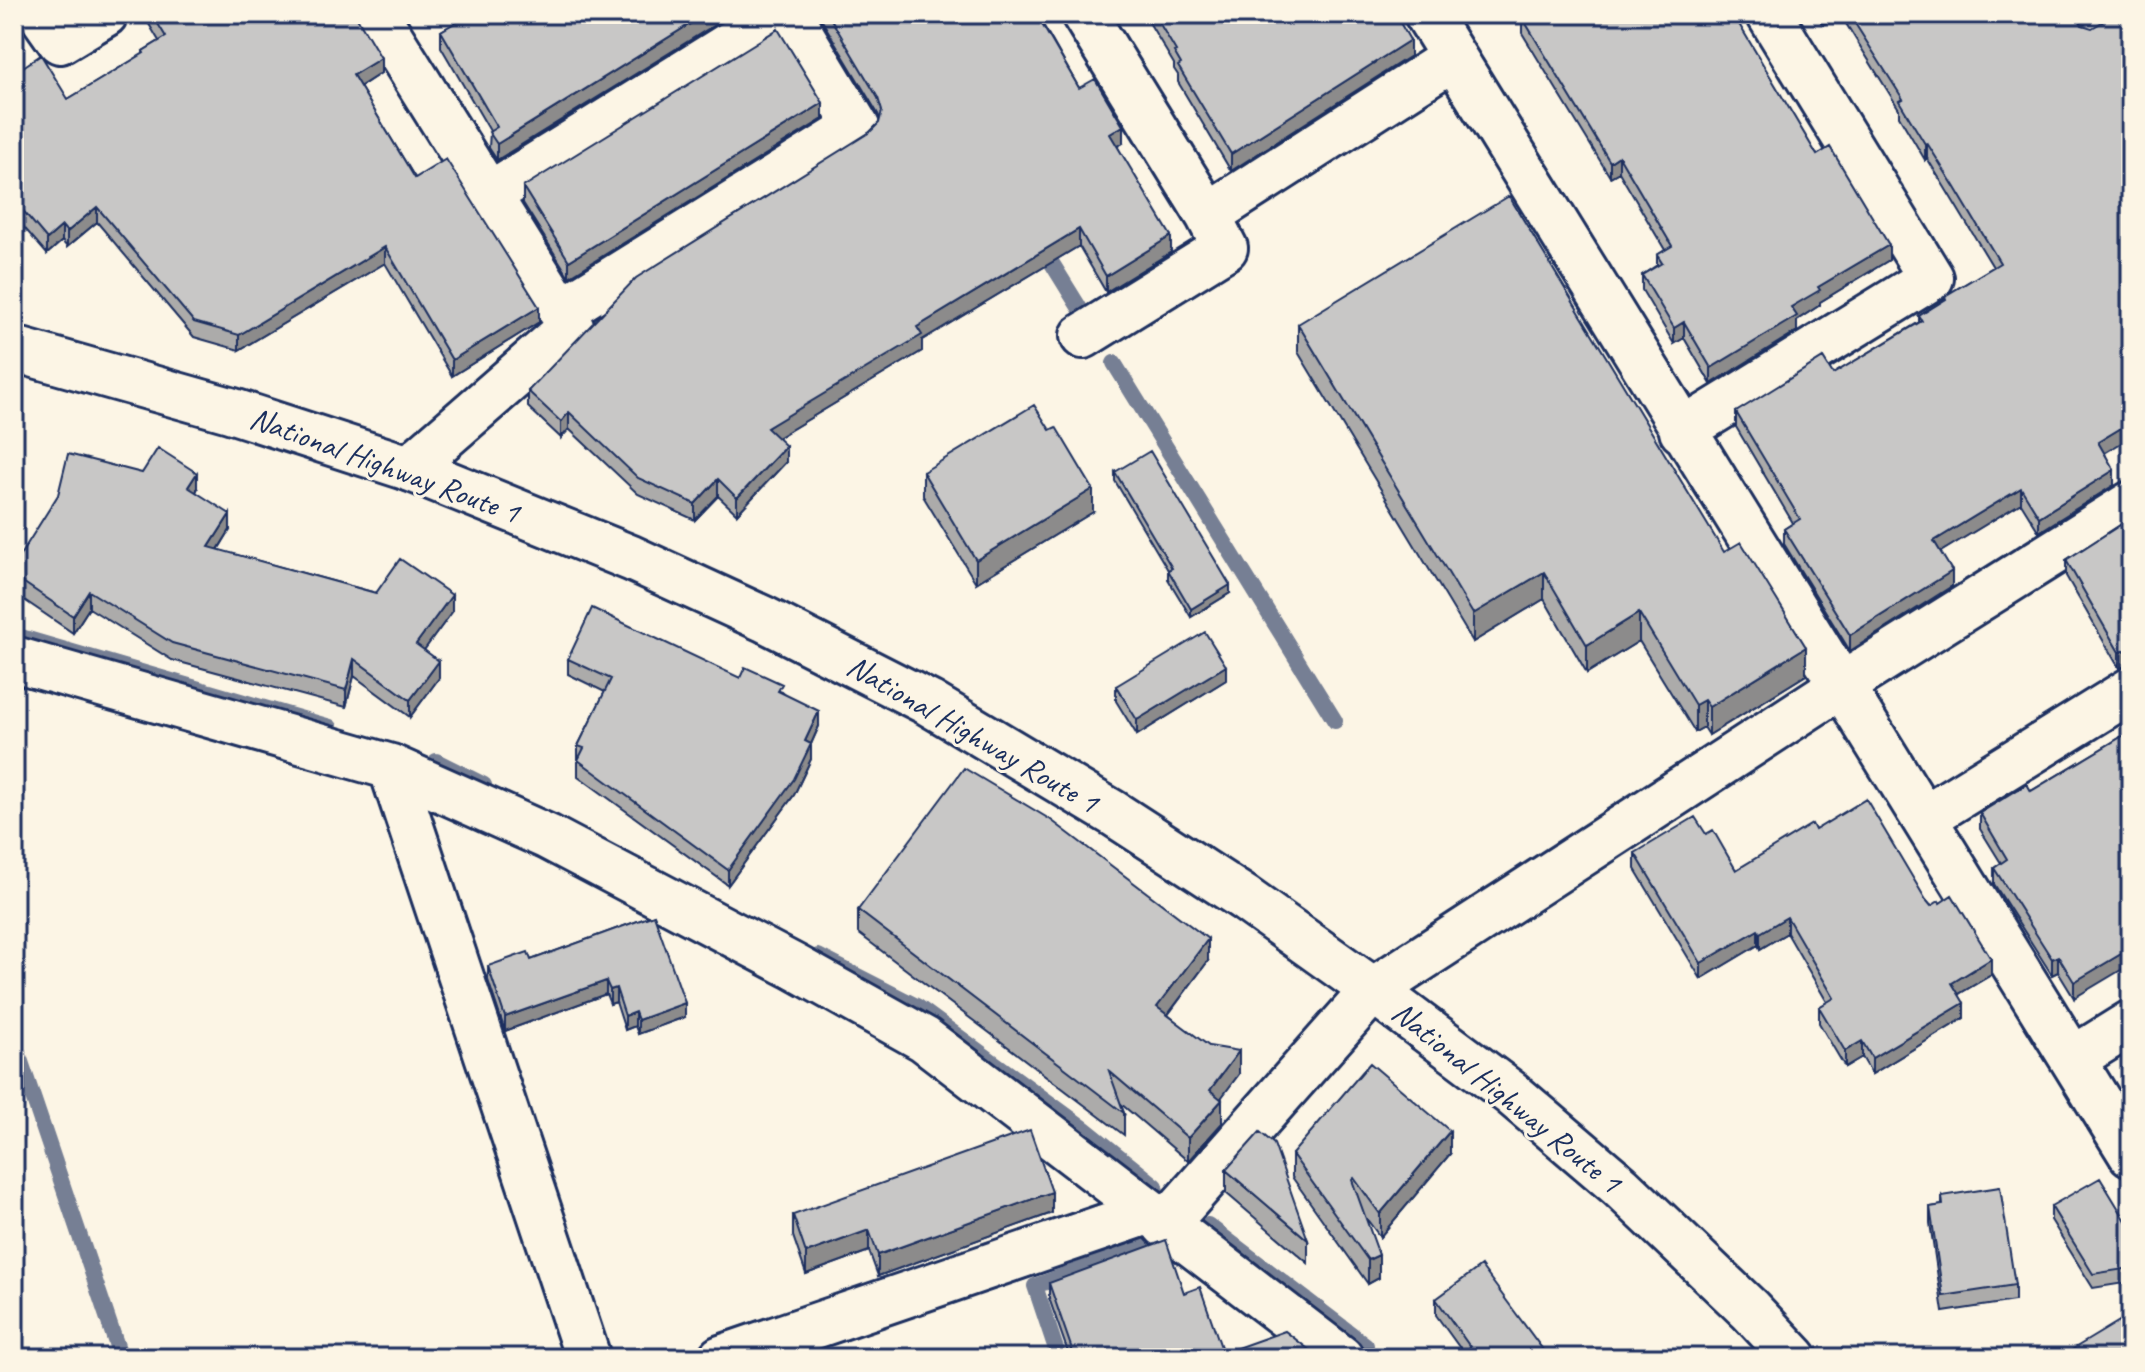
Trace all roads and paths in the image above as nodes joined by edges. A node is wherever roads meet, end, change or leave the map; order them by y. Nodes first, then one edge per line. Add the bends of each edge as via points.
1 (41, 14) edge
2 (105, 14) edge
3 (376, 14) edge
4 (1084, 14) edge
5 (1427, 14) edge
6 (1769, 14) edge
7 (776, 16) edge
8 (1453, 58) junction
9 (490, 194) junction
10 (1208, 215) junction
11 (561, 311) junction
12 (1083, 336) dead end
13 (14, 349) edge
14 (1682, 431) junction
15 (409, 468) junction
16 (2129, 510) edge
17 (14, 659) edge
18 (1842, 685) junction
19 (2131, 690) edge
20 (391, 767) junction
21 (1924, 818) junction
22 (1373, 990) junction
23 (2131, 1023) edge
24 (2073, 1059) junction
25 (2131, 1154) edge
26 (1156, 1219) junction
27 (588, 1358) edge
28 (721, 1358) edge
29 (1341, 1358) edge
30 (1795, 1358) edge

1 - 2 main road via 60,41
3 - 9 main road
4 - 10 main road
5 - 8 main road
6 - 14 main road via 1931,278
7 - 9 main road
7 - 11 main road via 857,127
8 - 10 main road
8 - 14 main road
9 - 11 main road
10 - 12 main road via 1225,248
11 - 15 main road via 571,327
13 - 15 main road, National Highway Route 1
14 - 18 main road
15 - 22 main road, National Highway Route 1 via 631,558 929,703 1244,898
16 - 18 main road
17 - 20 main road
18 - 21 main road
18 - 22 main road
19 - 21 main road
20 - 26 main road via 548,837 924,1039
20 - 27 main road
21 - 24 main road
22 - 26 main road
22 - 30 main road, National Highway Route 1 via 1511,1093 1620,1186
23 - 24 main road
24 - 25 main road
26 - 28 main road
26 - 29 main road

